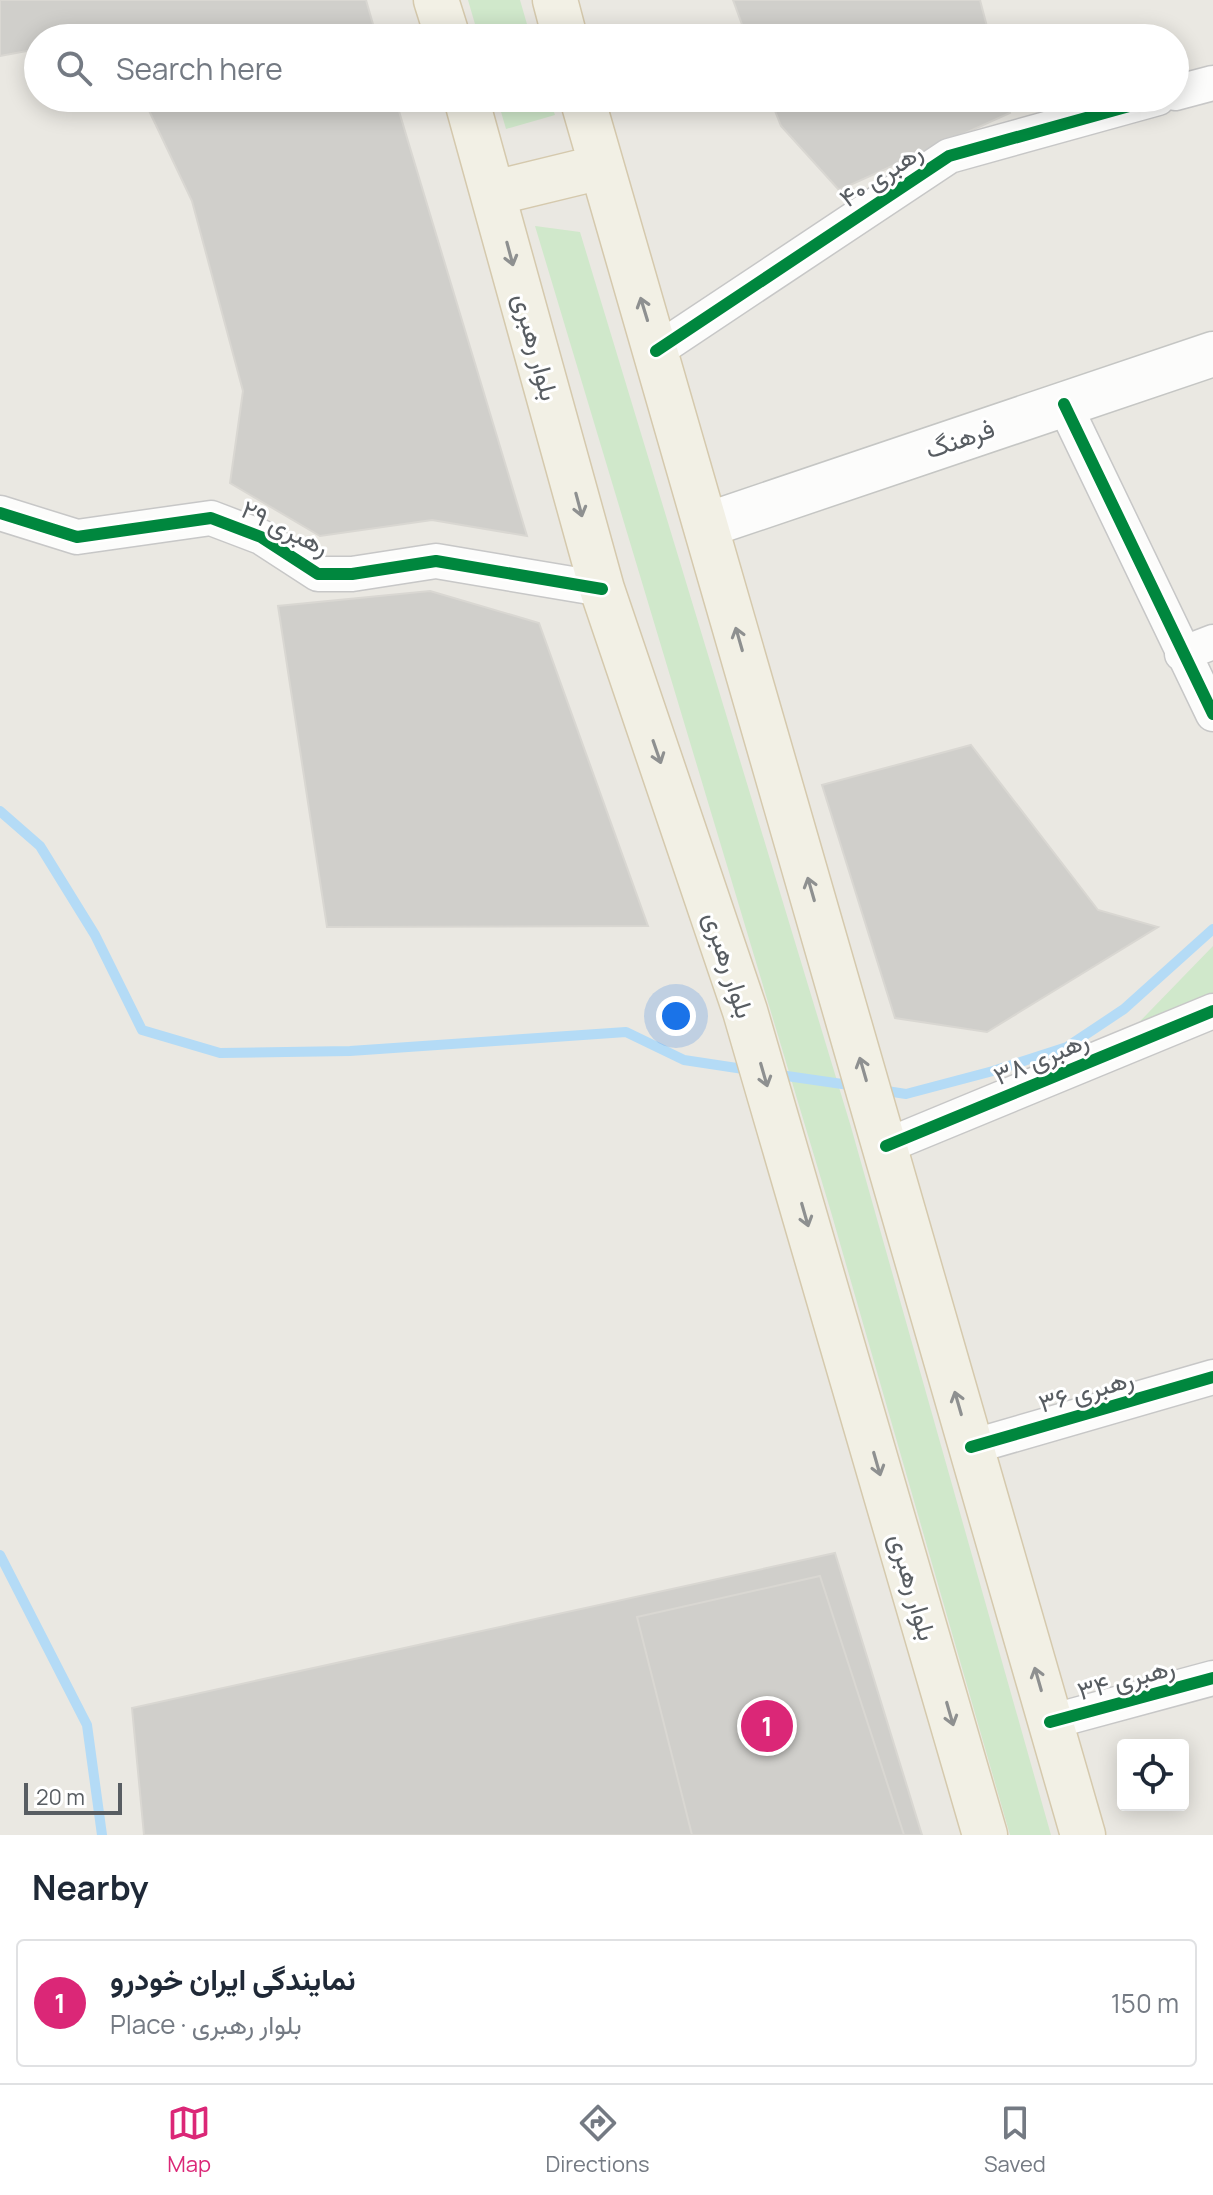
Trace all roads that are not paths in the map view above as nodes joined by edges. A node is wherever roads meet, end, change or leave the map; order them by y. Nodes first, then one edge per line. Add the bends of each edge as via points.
1 (436, 0) edge
2 (555, 0) edge
3 (444, 24) edge
4 (561, 24) edge
5 (1213, 83) edge
6 (1189, 89) edge
7 (470, 112) edge
8 (586, 112) edge
9 (1108, 112) edge
10 (601, 167) junction
11 (494, 193) junction
12 (656, 351) junction
13 (1213, 354) edge
14 (1064, 404) junction
15 (0, 513) edge
16 (707, 525) junction
17 (602, 589) junction
18 (1213, 642) edge
19 (1182, 654) junction
20 (1213, 714) edge
21 (1213, 1011) edge
22 (885, 1145) junction
23 (1213, 1377) edge
24 (971, 1447) junction
25 (1213, 1678) edge
26 (1050, 1722) junction
27 (985, 1835) edge
28 (1083, 1835) edge

1 - 3 main road
2 - 4 main road
5 - 6 street
7 - 11 main road, بلوار رهبری
8 - 10 main road
9 - 12 street, رهبری ۴۰ via 949,156
10 - 11 main road
12 -> 10 main road
11 -> 17 main road, بلوار رهبری
12 - 16 main road
13 - 14 main road, فرهنگ
14 - 16 main road, فرهنگ
14 - 19 street
15 - 17 street, رهبری ۲۹ via 77,537 211,518 261,537 318,574 436,561
22 -> 16 main road
17 -> 27 main road, بلوار رهبری via 745,1011
18 - 19 street
19 - 20 street
21 - 22 street, رهبری ۳۸
24 -> 22 main road
23 - 24 street, رهبری ۳۶
26 -> 24 main road
25 - 26 street, رهبری ۳۴
26 - 28 main road

